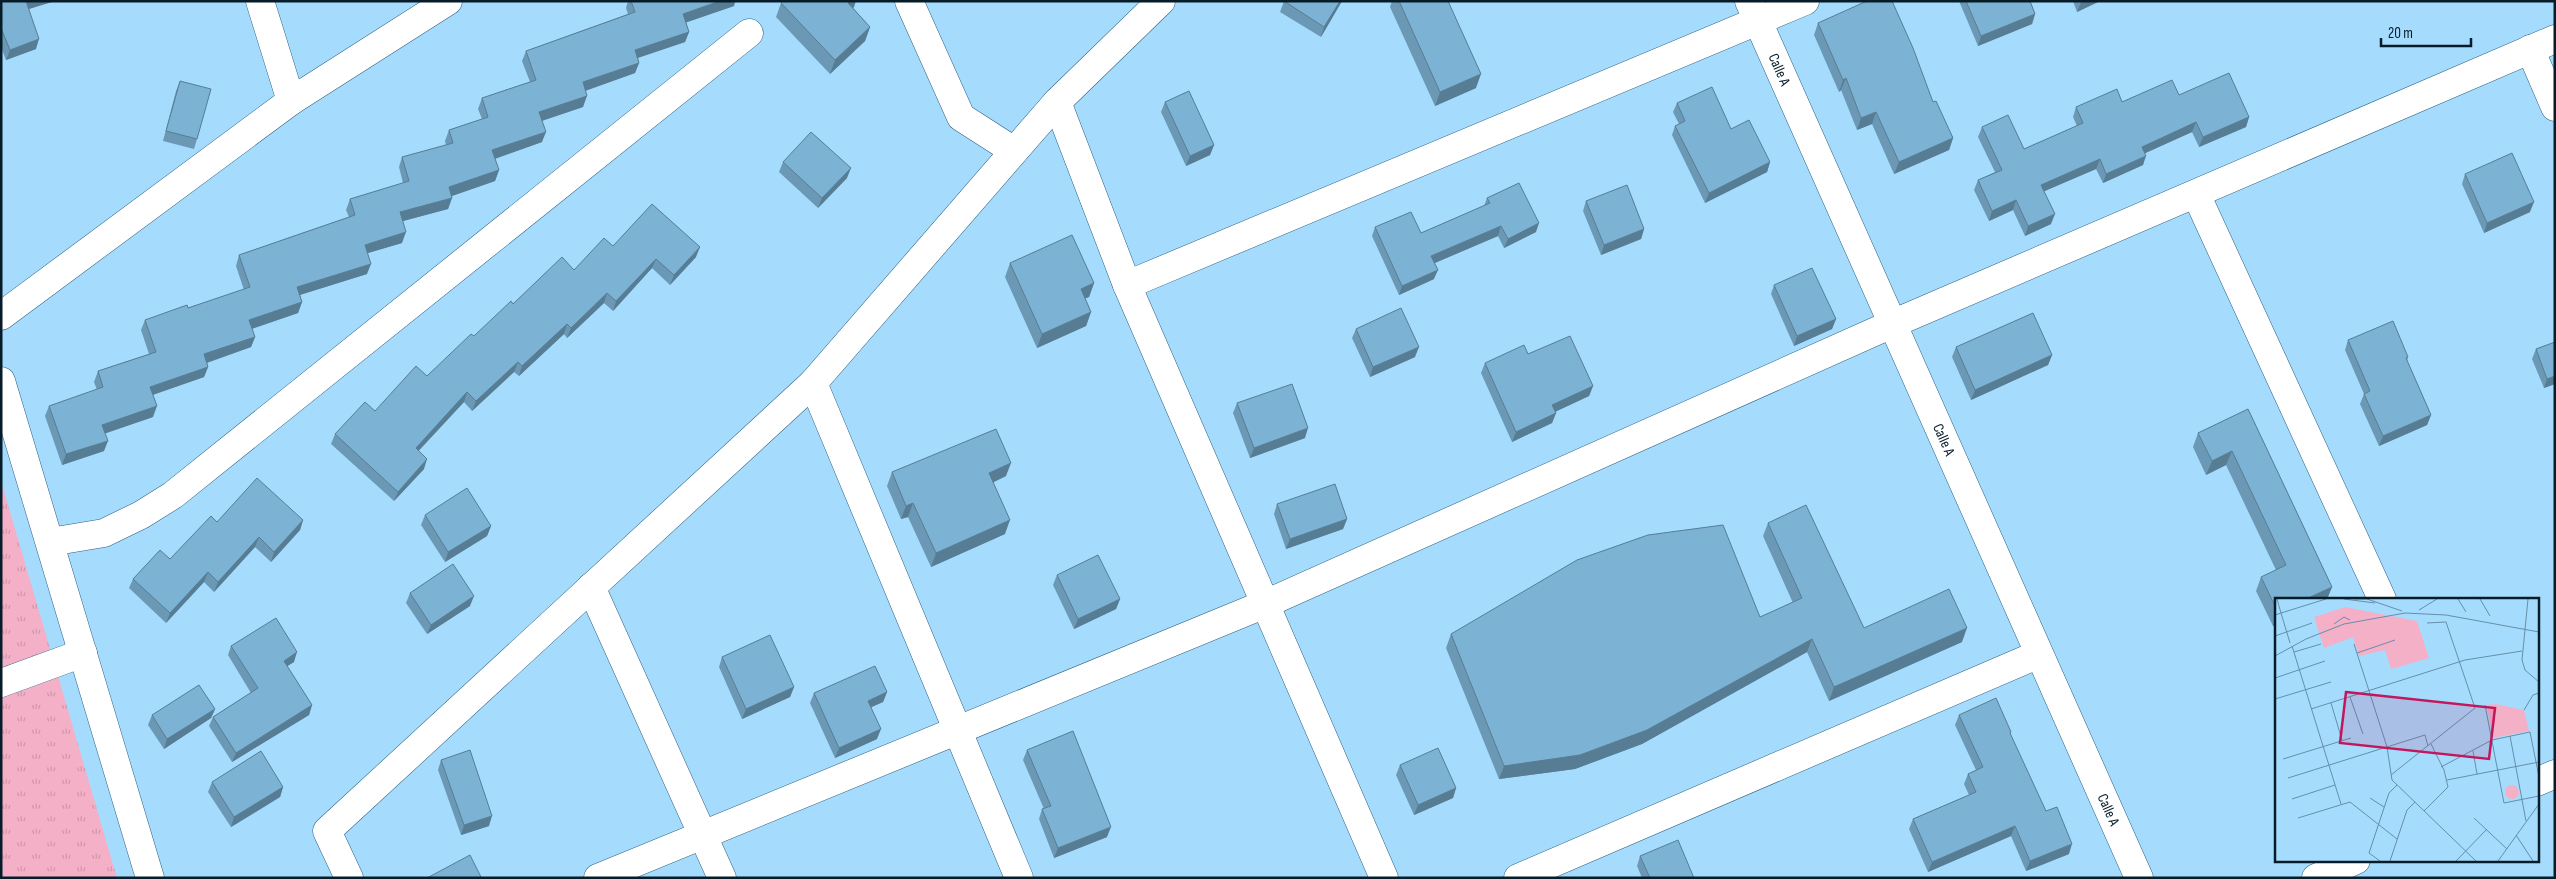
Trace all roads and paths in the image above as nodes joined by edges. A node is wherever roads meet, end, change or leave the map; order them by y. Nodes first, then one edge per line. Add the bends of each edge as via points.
1 (260, 1) edge
2 (448, 1) edge
3 (909, 1) edge
4 (1161, 1) edge
5 (1805, 1) edge
6 (1754, 12) edge
7 (749, 33) dead end
8 (2555, 39) edge
9 (2530, 50) junction
10 (291, 101) junction
11 (1057, 102) junction
12 (2555, 107) edge
13 (1014, 151) junction
14 (2196, 194) junction
15 (1127, 285) junction
16 (1, 316) edge
17 (1892, 324) junction
18 (1, 380) edge
19 (814, 383) junction
20 (50, 542) junction
21 (591, 587) junction
22 (2382, 598) edge
23 (1265, 604) junction
24 (83, 653) junction
25 (2039, 654) junction
26 (1, 684) edge
27 (958, 730) junction
28 (2555, 774) edge
29 (2538, 782) edge
30 (703, 835) junction
31 (2352, 862) edge
32 (150, 878) edge
33 (349, 878) edge
34 (598, 878) edge
35 (722, 878) edge
36 (1019, 878) edge
37 (1384, 878) edge
38 (1518, 878) edge
39 (2139, 878) edge
40 (2316, 878) edge

1 - 10 street
2 - 10 street
3 - 13 street via 961,117
4 - 11 street
5 - 6 street
6 - 15 street
6 - 17 street, Calle A
7 - 20 street via 173,495 141,516 104,534
8 - 9 street
9 - 12 street
9 - 14 street
10 - 16 street
11 - 13 street
11 - 15 street
13 - 19 street
14 - 17 street
14 - 22 street
15 - 23 street
17 - 23 street
17 - 25 street, Calle A
18 - 20 street
19 - 21 street
19 - 27 street
20 - 24 street
21 - 30 street
21 - 33 street via 327,831
23 - 27 street
23 - 37 street
24 - 26 street
24 - 32 street
25 - 38 street
25 - 39 street, Calle A
27 - 30 street
27 - 36 street
28 - 29 street
30 - 34 street
30 - 35 street
31 - 40 street

